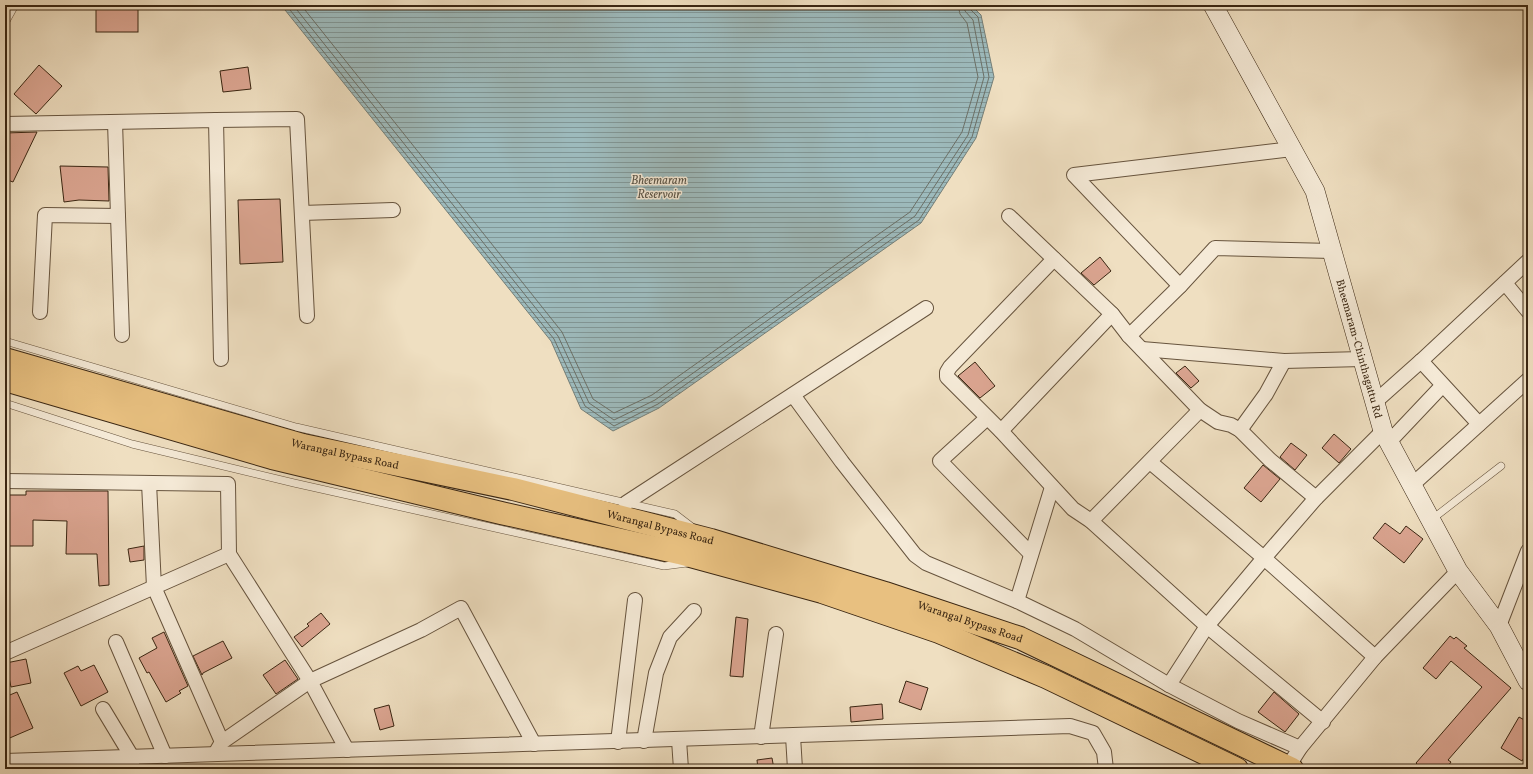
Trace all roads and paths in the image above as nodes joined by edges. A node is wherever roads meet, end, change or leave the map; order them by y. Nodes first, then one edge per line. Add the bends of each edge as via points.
1 (15, 5) edge
2 (1218, 7) edge
3 (5, 23) edge
4 (216, 120) junction
5 (116, 122) junction
6 (5, 124) edge
7 (1292, 149) junction
8 (392, 210) dead end
9 (302, 213) junction
10 (118, 216) junction
11 (1010, 216) dead end
12 (1332, 251) junction
13 (1054, 259) junction
14 (1528, 261) edge
15 (1505, 283) junction
16 (1180, 286) junction
17 (926, 308) dead end
18 (1528, 311) edge
19 (40, 312) dead end
20 (1112, 314) junction
21 (307, 316) dead end
22 (122, 335) dead end
23 (1129, 336) junction
24 (5, 342) edge
25 (1142, 350) junction
26 (5, 359) edge
27 (221, 359) dead end
28 (1362, 359) junction
29 (1284, 361) junction
30 (1421, 361) junction
31 (5, 380) edge
32 (1528, 380) edge
33 (1442, 386) junction
34 (794, 395) junction
35 (1375, 402) junction
36 (5, 403) edge
37 (1200, 410) junction
38 (987, 418) junction
39 (1479, 424) junction
40 (1240, 430) junction
41 (1001, 431) junction
42 (1386, 436) junction
43 (1150, 462) junction
44 (1501, 466) dead end
45 (5, 481) edge
46 (149, 483) junction
47 (1412, 485) junction
48 (1052, 487) junction
49 (1316, 498) junction
50 (626, 503) junction
51 (1090, 521) junction
52 (1431, 521) junction
53 (709, 550) junction
54 (1528, 550) edge
55 (229, 554) junction
56 (1031, 554) junction
57 (1264, 558) junction
58 (1458, 571) junction
59 (154, 587) junction
60 (635, 600) dead end
61 (1017, 601) junction
62 (694, 611) dead end
63 (1207, 626) junction
64 (1499, 626) junction
65 (776, 634) dead end
66 (116, 642) dead end
67 (5, 653) edge
68 (1375, 657) junction
69 (1526, 670) edge
70 (310, 681) junction
71 (1169, 685) junction
72 (103, 709) dead end
73 (1322, 722) junction
74 (793, 736) junction
75 (761, 737) junction
76 (679, 740) junction
77 (644, 741) junction
78 (222, 742) junction
79 (618, 742) junction
80 (534, 744) junction
81 (1300, 748) junction
82 (347, 750) junction
83 (215, 754) junction
84 (165, 756) junction
85 (5, 761) edge
86 (132, 763) edge
87 (1290, 768) edge
88 (681, 769) edge
89 (795, 769) edge
90 (1106, 769) edge
91 (1237, 769) edge

1 - 3 lane
2 - 7 street, Bheemaram-Chinthagattu Rd
4 - 5 street
4 - 9 street via 297,119
4 - 27 street
5 - 6 street
5 - 10 street
7 - 12 street, Bheemaram-Chinthagattu Rd via 1315,191
7 - 16 street via 1074,175
8 - 9 street
9 - 21 street
10 - 19 street via 45,215
10 - 22 street
11 - 13 street
12 - 16 street via 1215,248
12 - 28 street, Bheemaram-Chinthagattu Rd
13 - 20 street
13 - 38 street via 947,372 949,381
14 - 15 street
15 - 18 street
15 - 30 street
16 - 23 street
17 - 34 street
20 - 23 street
20 - 41 street
23 - 25 street
24 - 50 lane via 296,427
25 - 29 street
25 - 37 street
26 - 53 highway, Warangal Bypass Road via 303,445 513,489
28 - 29 street
28 - 35 street, Bheemaram-Chinthagattu Rd
29 - 40 street via 1266,394
30 - 33 street
30 - 35 street
31 - 53 highway, Warangal Bypass Road via 272,458 501,513
32 - 39 street
33 - 39 street
33 - 42 street
34 - 50 street
34 - 61 street via 842,462 915,555 941,570
35 - 42 street, Bheemaram-Chinthagattu Rd
36 - 53 lane via 132,444 664,566
37 - 40 street via 1218,422
37 - 43 street
38 - 41 street
38 - 56 street via 940,462
39 - 47 street
40 - 49 street via 1270,460
41 - 48 street
42 - 47 street, Bheemaram-Chinthagattu Rd
42 - 49 street
43 - 51 street
43 - 57 street
44 - 52 lane
45 - 46 street
46 - 55 street via 228,484
46 - 59 street
47 - 52 street, Bheemaram-Chinthagattu Rd
48 - 51 street via 1073,509
48 - 56 street
49 - 57 street
50 - 53 lane via 675,514
51 - 63 street
52 - 58 street, Bheemaram-Chinthagattu Rd
53 - 87 highway, Warangal Bypass Road via 885,593 1020,638
53 - 91 highway, Warangal Bypass Road via 939,632 1046,677
54 - 64 street
55 - 59 street
55 - 70 street
56 - 61 street
57 - 63 street
57 - 68 street
58 - 64 street, Bheemaram-Chinthagattu Rd
58 - 68 street
59 - 67 street
59 - 78 street
60 - 79 street
61 - 71 street via 1075,629
62 - 77 street via 670,637 664,651 656,673
63 - 71 street
63 - 73 street
64 - 69 street, Bheemaram-Chinthagattu Rd
65 - 75 street
66 - 84 street
68 - 73 street
70 - 78 street
70 - 80 street via 421,630 461,608
70 - 82 street
71 - 81 street via 1238,721
72 - 86 street
73 - 81 street
74 - 75 street
74 - 89 street
74 - 90 street via 1070,726 1093,733 1104,752
75 - 76 street
76 - 77 street
76 - 88 street
77 - 79 street
78 - 83 street
79 - 80 street
80 - 82 street
81 - 87 street
82 - 83 street
83 - 84 street
84 - 86 street
85 - 86 street

